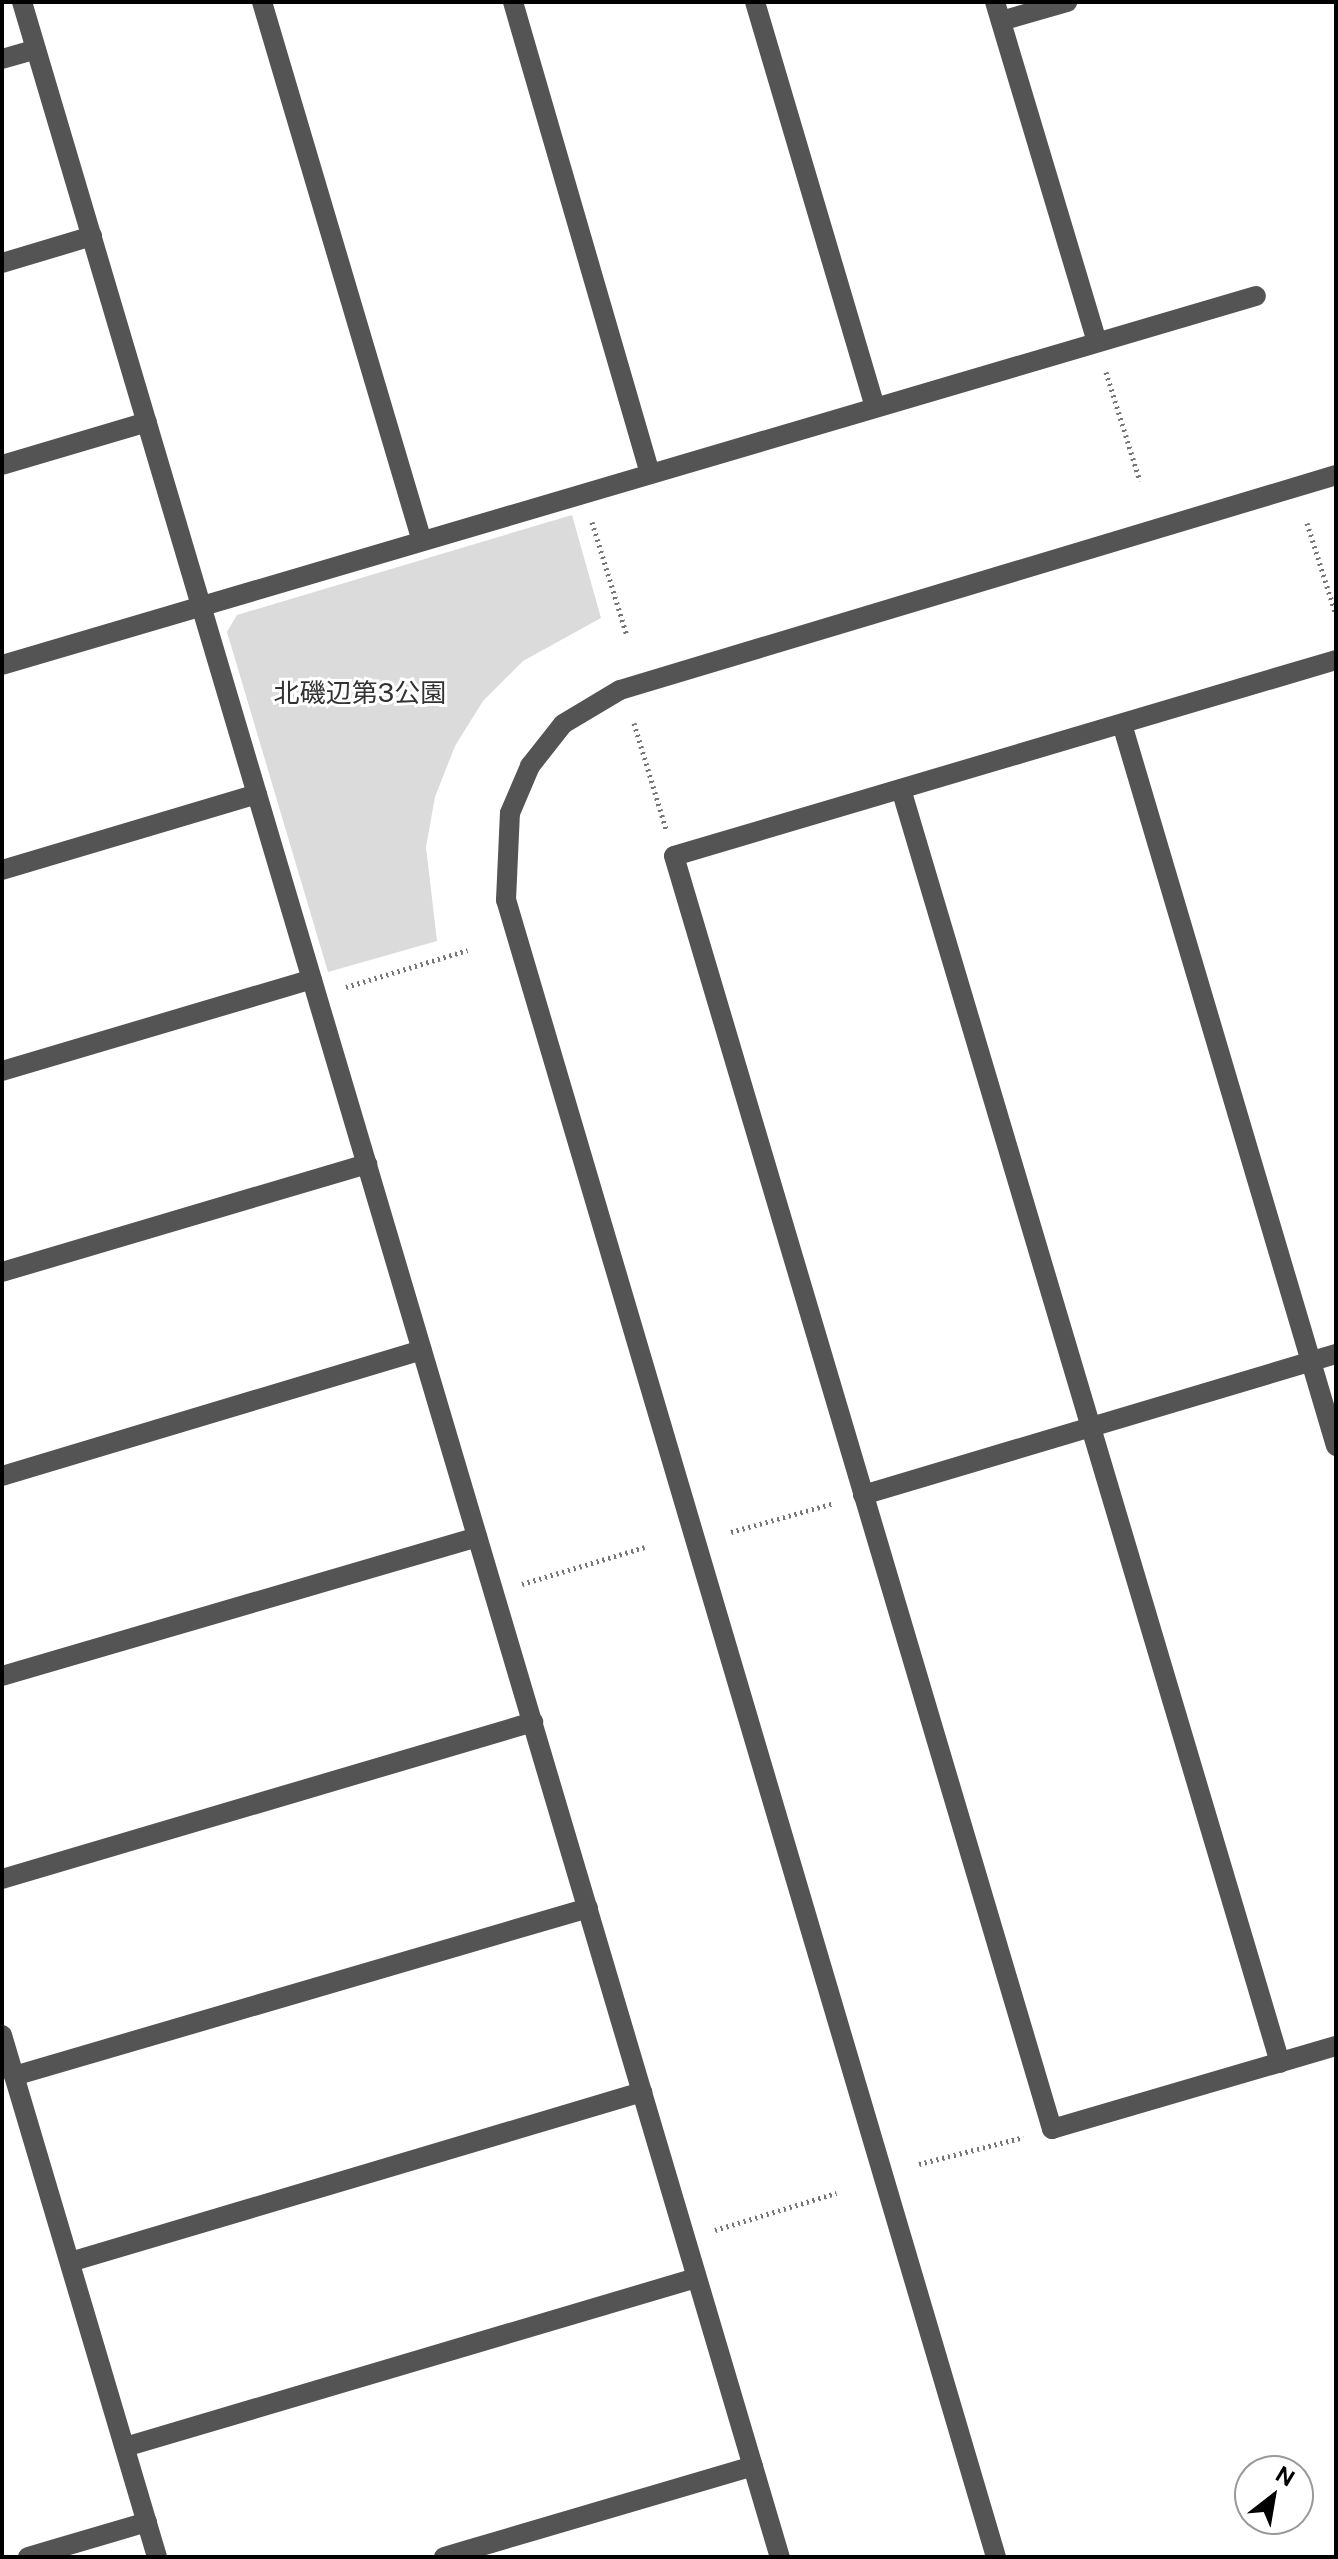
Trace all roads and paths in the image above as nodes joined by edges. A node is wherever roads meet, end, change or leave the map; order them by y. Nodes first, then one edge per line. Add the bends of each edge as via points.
1 (22, 2) edge
2 (262, 2) edge
3 (513, 2) edge
4 (755, 2) edge
5 (1067, 2) edge
6 (998, 11) edge
7 (36, 49) junction
8 (2, 59) edge
9 (92, 236) junction
10 (2, 263) edge
11 (1256, 296) dead end
12 (1097, 341) junction
13 (874, 405) junction
14 (147, 422) junction
15 (2, 465) edge
16 (649, 470) junction
17 (1336, 475) edge
18 (1140, 481) dead end
19 (582, 490) junction
20 (1307, 523) dead end
21 (421, 538) junction
22 (201, 606) junction
23 (1336, 615) edge
24 (627, 636) dead end
25 (1336, 660) edge
26 (2, 665) edge
27 (634, 723) dead end
28 (1122, 724) junction
29 (901, 789) junction
30 (257, 794) junction
31 (674, 856) junction
32 (2, 870) edge
33 (468, 950) dead end
34 (315, 988) junction
35 (2, 1071) edge
36 (367, 1164) junction
37 (2, 1272) edge
38 (422, 1350) junction
39 (1336, 1354) edge
40 (1311, 1362) junction
41 (1091, 1427) junction
42 (1336, 1446) edge
43 (2, 1476) edge
44 (863, 1495) junction
45 (731, 1532) dead end
46 (477, 1537) junction
47 (645, 1547) dead end
48 (494, 1592) junction
49 (2, 1676) edge
50 (533, 1722) junction
51 (2, 1879) edge
52 (588, 1908) junction
53 (2, 2035) edge
54 (1336, 2046) edge
55 (1280, 2063) junction
56 (14, 2076) junction
57 (642, 2092) junction
58 (1052, 2129) junction
59 (919, 2164) dead end
60 (836, 2193) dead end
61 (685, 2239) junction
62 (70, 2262) junction
63 (696, 2278) junction
64 (125, 2447) junction
65 (753, 2466) junction
66 (147, 2522) junction
67 (28, 2557) edge
68 (157, 2557) edge
69 (444, 2557) edge
70 (780, 2557) edge
71 (996, 2557) edge

1 - 7 street
2 - 21 street
3 - 16 street
4 - 13 street
5 - 6 street
6 - 12 street
7 - 8 street
7 - 9 street
9 - 10 street
9 - 14 street
11 - 12 street
12 - 13 street
12 - 18 path
13 - 16 street
14 - 15 street
14 - 22 street
16 - 19 street
17 - 71 street via 620,690 563,724 530,766 510,813 506,900
19 - 21 street
19 - 24 path
20 - 23 path
21 - 22 street
22 - 26 street
22 - 30 street
25 - 28 street
27 - 31 path
28 - 29 street
28 - 40 street
29 - 31 street
29 - 41 street
30 - 32 street
30 - 34 street
31 - 44 street
33 - 34 path
34 - 35 street
34 - 36 street
36 - 37 street
36 - 38 street
38 - 43 street
38 - 46 street
39 - 40 street
40 - 41 street
40 - 42 street
41 - 44 street
41 - 55 street
44 - 45 path
44 - 58 street
46 - 48 street
46 - 49 street
47 - 48 path
48 - 50 street
50 - 51 street
50 - 52 street
52 - 56 street
52 - 57 street
53 - 56 street
54 - 55 street
55 - 58 street
56 - 62 street
57 - 61 street
57 - 62 street
58 - 59 path
60 - 61 path
61 - 63 street
62 - 64 street
63 - 64 street
63 - 65 street
64 - 66 street
65 - 69 street
65 - 70 street
66 - 67 street
66 - 68 street

